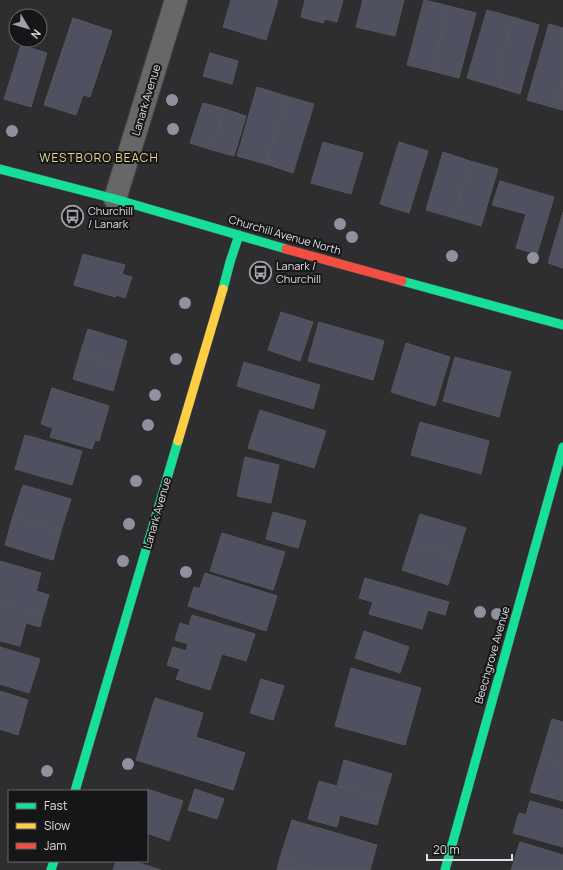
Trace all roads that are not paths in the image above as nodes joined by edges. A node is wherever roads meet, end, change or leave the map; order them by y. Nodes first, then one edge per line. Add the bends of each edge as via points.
1 (176, 0) edge
2 (0, 169) edge
3 (115, 199) junction
4 (239, 235) junction
5 (563, 325) edge
6 (563, 447) edge
7 (75, 790) edge
8 (445, 870) edge

1 - 3 street, Lanark Avenue
2 - 3 street, Churchill Avenue North
3 - 4 street, Churchill Avenue North
4 - 5 street, Churchill Avenue North
4 - 7 street, Lanark Avenue
6 - 8 street, Beechgrove Avenue

